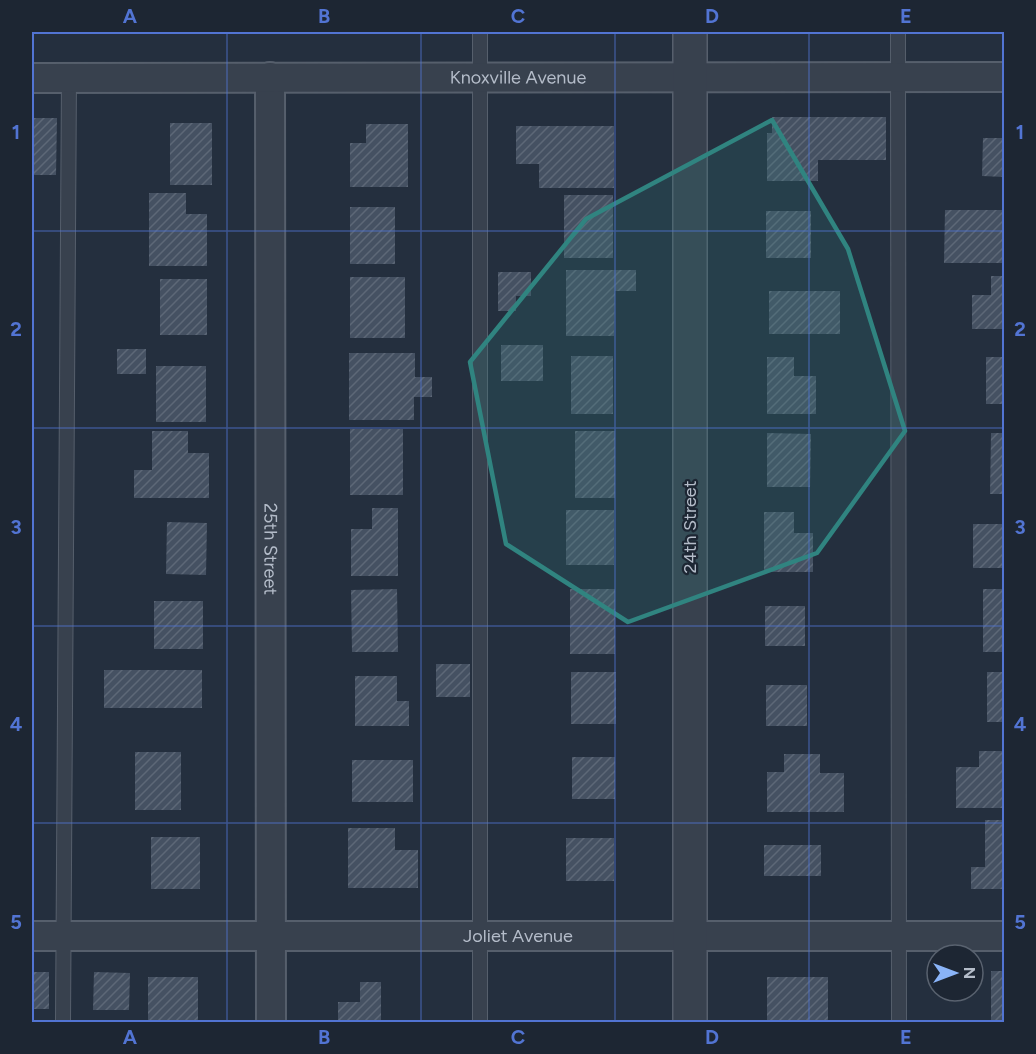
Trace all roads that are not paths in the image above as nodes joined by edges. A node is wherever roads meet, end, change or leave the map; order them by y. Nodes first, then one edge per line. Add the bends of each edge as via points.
1 (480, 32) edge
2 (690, 32) edge
3 (898, 32) edge
4 (69, 77) junction
5 (270, 77) junction
6 (481, 77) junction
7 (690, 77) junction
8 (898, 77) junction
9 (1005, 77) edge
10 (32, 78) edge
11 (271, 935) junction
12 (481, 935) junction
13 (690, 935) junction
14 (900, 935) junction
15 (32, 936) edge
16 (63, 936) junction
17 (1005, 936) edge
18 (63, 1023) edge
19 (271, 1023) edge
20 (480, 1023) edge
21 (690, 1023) edge
22 (899, 1023) edge

1 - 6 lane
2 - 7 street, 24th Street
3 - 8 lane
4 - 5 street, Knoxville Avenue
4 - 10 street, Knoxville Avenue
4 - 16 lane
5 - 6 street, Knoxville Avenue
5 - 11 street, 25th Street
6 - 7 street, Knoxville Avenue
6 - 12 lane
7 - 8 street, Knoxville Avenue
7 - 13 street, 24th Street
8 - 9 street, Knoxville Avenue
8 - 14 lane
11 - 12 street, Joliet Avenue
11 - 16 street, Joliet Avenue
11 - 19 street, 25th Street
12 - 13 street, Joliet Avenue
12 - 20 lane
13 - 14 street, Joliet Avenue
13 - 21 street, 24th Street
14 - 17 street, Joliet Avenue
14 - 22 lane
15 - 16 street, Joliet Avenue
16 - 18 lane

